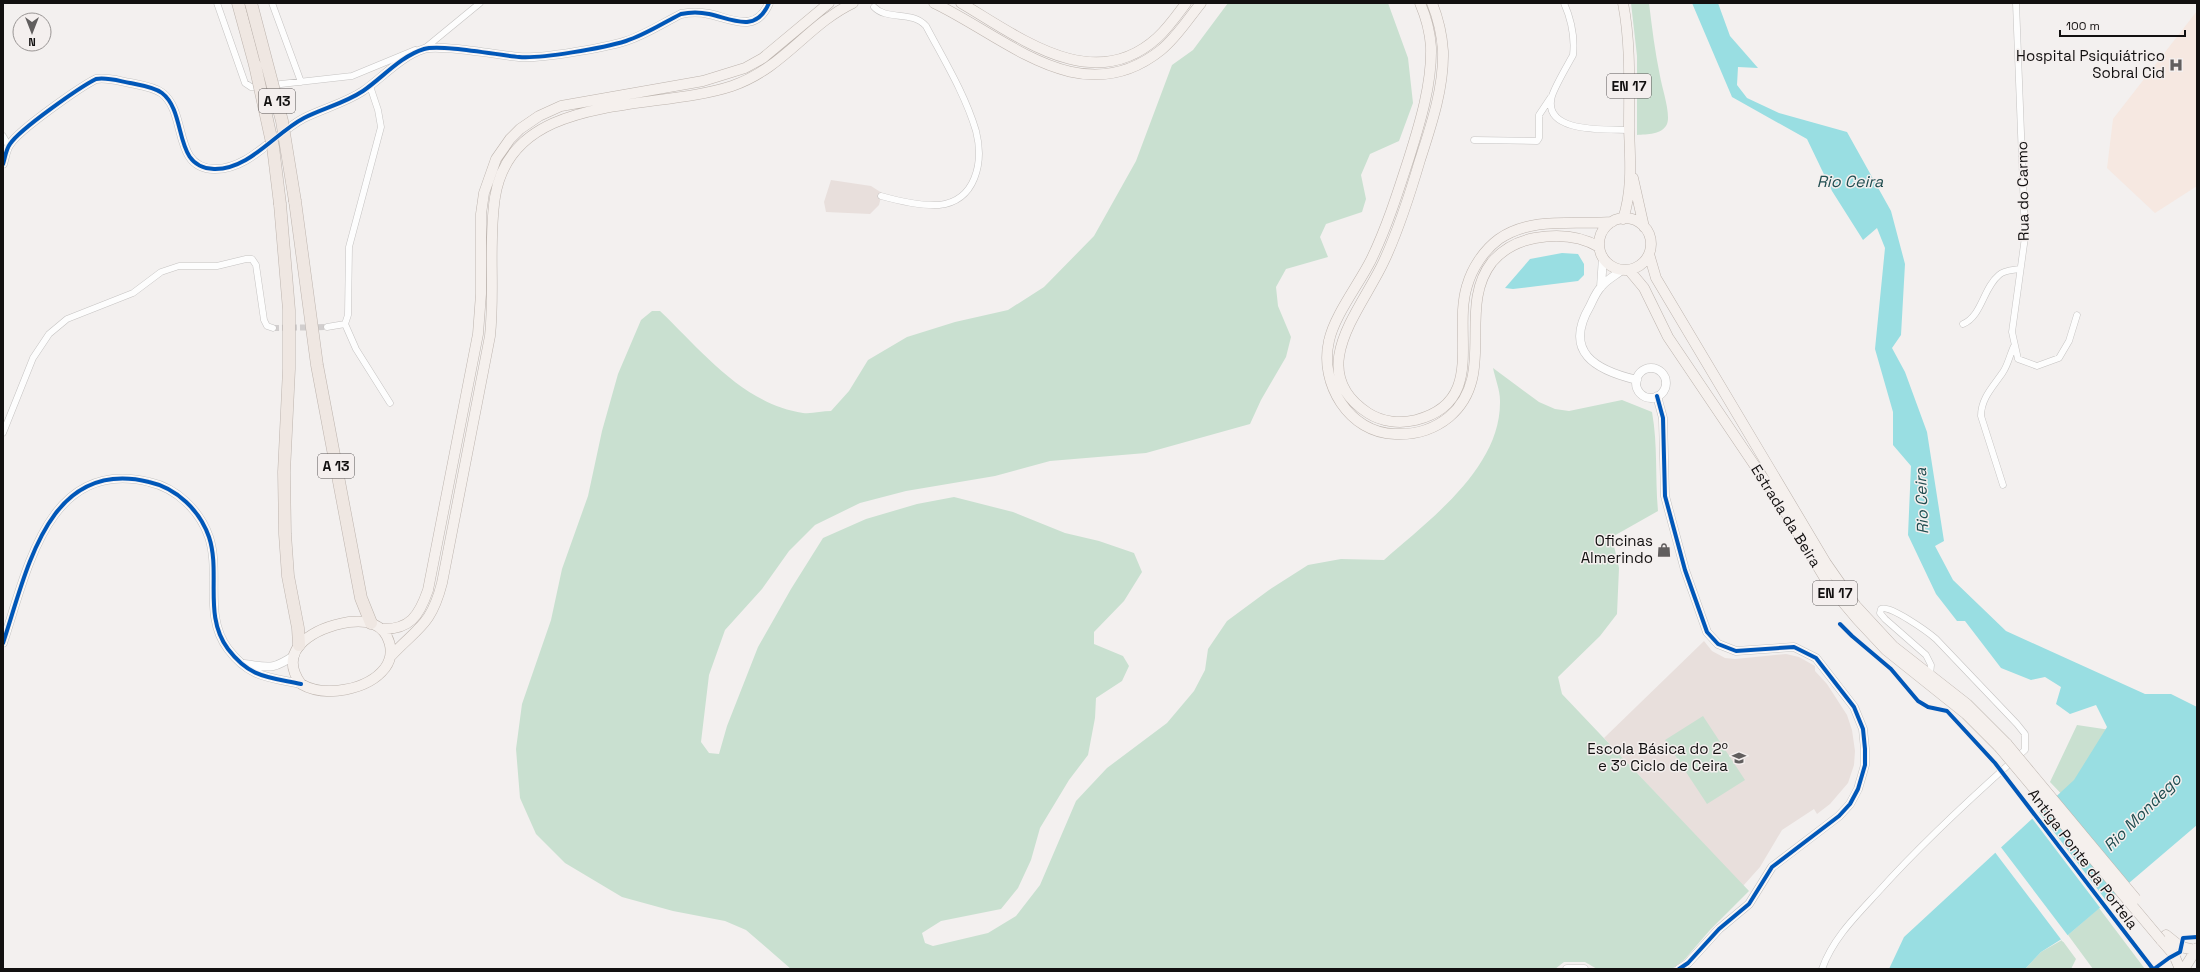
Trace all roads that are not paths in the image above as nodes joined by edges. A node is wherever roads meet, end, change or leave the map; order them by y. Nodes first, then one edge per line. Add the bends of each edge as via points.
1 (217, 3) edge
2 (238, 3) edge
3 (251, 3) edge
4 (272, 3) edge
5 (480, 3) edge
6 (769, 3) edge
7 (829, 3) edge
8 (853, 3) edge
9 (934, 3) edge
10 (961, 3) edge
11 (1186, 3) edge
12 (1201, 3) edge
13 (1420, 3) edge
14 (1432, 3) edge
15 (1564, 3) edge
16 (1623, 3) edge
17 (2016, 3) edge
18 (874, 7) dead end
19 (425, 48) junction
20 (301, 82) junction
21 (370, 86) junction
22 (1552, 95) junction
23 (1629, 130) junction
24 (3, 136) edge
25 (1474, 140) dead end
26 (8, 145) junction
27 (3, 164) edge
28 (1630, 169) junction
29 (881, 196) dead end
30 (1623, 219) junction
31 (1612, 222) junction
32 (1644, 227) junction
33 (1599, 247) junction
34 (1649, 254) junction
35 (1603, 257) junction
36 (2020, 269) junction
37 (1626, 270) junction
38 (1601, 286) junction
39 (2077, 315) dead end
40 (345, 324) junction
41 (1963, 324) dead end
42 (327, 327) tunnel mouth
43 (273, 328) dead end
44 (2014, 346) junction
45 (1637, 380) junction
46 (1657, 396) junction
47 (390, 403) dead end
48 (3, 433) edge
49 (2002, 485) dead end
50 (376, 626) junction
51 (3, 644) edge
52 (297, 650) junction
53 (390, 657) junction
54 (243, 664) junction
55 (1930, 675) junction
56 (301, 684) junction
57 (2003, 745) junction
58 (2164, 938) junction
59 (2196, 949) edge
60 (1567, 969) edge
61 (1584, 969) edge
62 (1679, 969) edge
63 (1822, 969) edge
64 (2180, 969) edge
65 (2184, 969) edge

1 - 20 street via 248,86
2 - 52 highway, A 13, bridge via 264,101 280,204 288,310 285,534 288,576 298,628
3 - 50 highway, A 13, bridge via 282,121 317,365 361,598
4 - 20 street
5 - 19 street
6 - 19 street via 761,15 749,22 733,22 709,14 688,12 627,41 538,56 517,57
7 - 50 main road via 763,58 746,68 703,81 561,106 529,122 503,148 491,169 484,193 481,214 478,334 428,590 420,610 408,624 394,629
8 - 53 main road via 829,18 773,65 749,79 706,93 564,118 532,135 510,158 495,195 492,219 490,336 442,583 435,607 426,623
9 - 12 main road via 1042,63 1066,72 1087,74 1120,71 1152,56 1176,35
10 - 11 main road via 1047,52 1072,60 1094,62 1128,56 1148,45
13 - 33 main road via 1428,26 1430,46 1430,71 1424,101 1399,191 1377,247 1329,340 1326,358 1328,377 1340,402 1362,423 1381,432 1416,433 1436,426 1453,414 1471,387 1476,362 1476,298 1481,279 1496,257 1516,243 1548,236 1576,237
14 - 31 main road via 1443,52 1440,84 1431,124 1404,211 1386,256 1340,346 1340,374 1354,402 1372,416 1392,422 1424,418 1439,409 1451,398 1461,378 1464,363 1465,294 1470,276 1485,252 1499,239 1524,228 1549,224
15 - 22 street via 1571,23 1574,48 1573,55
16 - 23 main road, EN 17 via 1629,72
17 - 36 street, Rua do Carmo via 2025,237
18 - 29 street via 884,13 916,19 926,26 964,99 976,131 979,151 977,171 972,184 967,192 950,202 930,205
19 - 20 street via 406,52 352,76
19 - 21 street via 400,62
21 - 26 street via 347,100 305,118 248,158 222,168 203,167 191,160 185,151 174,111 162,93 143,86 101,78 90,82
21 - 40 street via 381,127 349,247 350,300
22 - 23 street via 1551,111 1561,122 1586,127
22 - 25 street via 1539,114 1539,138 1536,141
23 - 28 main road, EN 17
24 - 26 street
26 - 27 street
28 - 30 main road, EN 17 via 1628,200
28 - 32 main road, EN 17
30 - 31 main road
30 - 32 main road via 1634,220
31 - 33 main road via 1602,233
32 - 34 main road via 1650,240
33 - 35 main road
34 - 37 main road via 1644,261
34 - 55 main road, Estrada da Beira / EN 17 via 1653,271 1661,287 1846,593 1893,646
35 - 37 main road via 1608,264
35 - 38 street
36 - 41 street via 2000,274 1970,321
36 - 44 street, Rua do Carmo via 2012,332
37 - 38 street
37 - 57 main road, Estrada da Beira / EN 17 via 1648,296 1668,337 1778,500 1823,576 1848,609 1886,650
38 - 45 street via 1582,322 1579,336 1582,349 1598,366 1617,375
39 - 44 street, Rua do Carmo via 2070,341 2060,358 2037,366 2018,359
40 - 42 street
40 - 47 street via 356,349
43 - 48 street via 267,326 264,320 256,265 252,259 217,266 179,266 162,272 133,293 67,319 49,334 34,358
44 - 49 street via 2004,371 1993,384 1981,407 1981,416
45 - 46 street via 1637,387 1643,395
45 - 46 street via 1640,373 1647,368 1659,370 1665,377 1666,385
46 - 62 street via 1663,418 1665,496 1707,632 1726,649 1736,651 1794,647 1816,658 1854,707 1863,729 1865,748 1865,765 1858,789 1850,804 1839,816 1772,867 1748,904
50 - 52 main road via 354,622 337,624 316,632
50 - 53 main road via 390,643
51 - 54 street via 38,541 56,511 77,492 98,482 116,478 134,479 168,489 186,502 203,524 209,538 213,561 218,628 228,649
52 - 54 street via 272,667
52 - 56 main road via 294,673
53 - 56 main road via 384,669 371,679 352,687 334,691 315,690
54 - 56 street via 257,675
55 - 57 main road, Estrada da Beira / EN 17 via 1967,704
55 - 63 street via 1932,666 1926,655 1885,619 1880,613 1881,609 1888,608 1936,639 2017,724 2025,734 2025,750 1896,871 1843,930
57 - 58 main road, Estrada da Beira / EN 17, bridge
58 - 59 main road, Estrada da Beira / EN 17 via 2181,947
58 - 64 main road, Estrada da Beira / EN 17
59 - 65 main road
60 - 61 street

